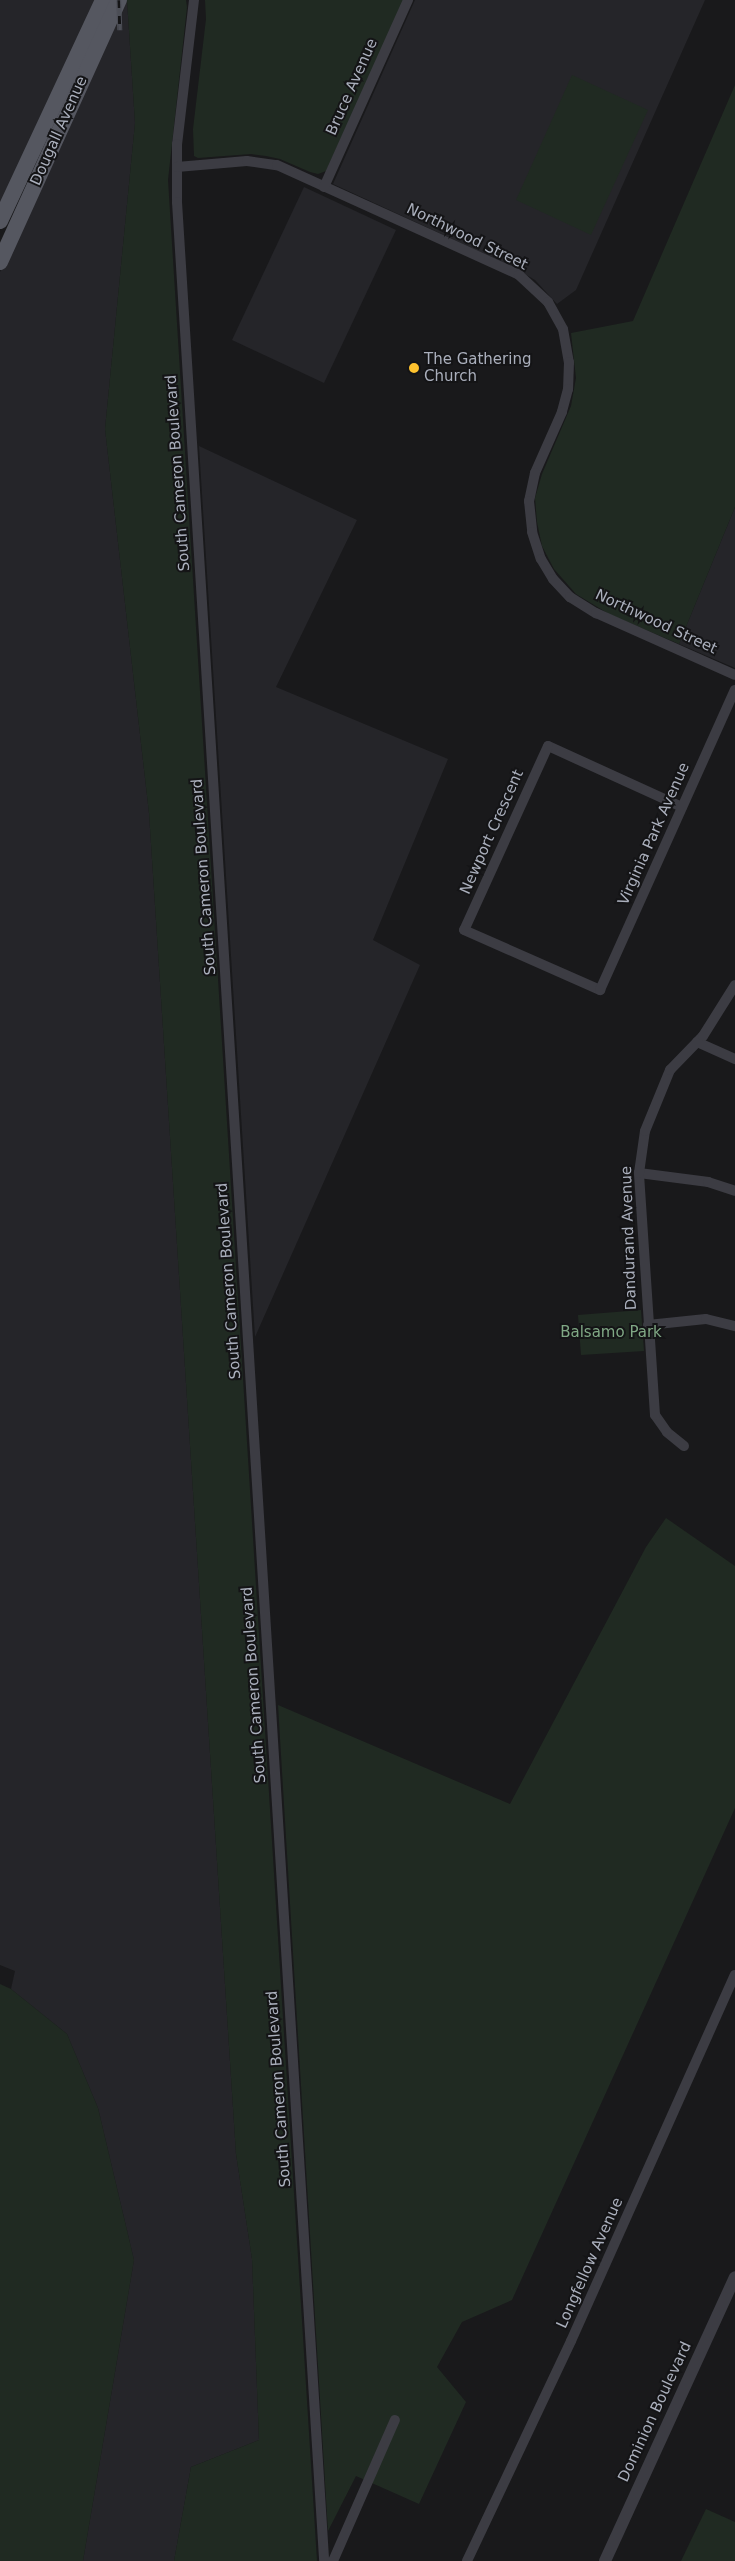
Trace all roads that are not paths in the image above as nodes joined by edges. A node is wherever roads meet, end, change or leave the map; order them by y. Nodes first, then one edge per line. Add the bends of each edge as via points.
1 (103, 0) edge
2 (119, 0) edge
3 (194, 0) edge
4 (408, 0) edge
5 (177, 167) junction
6 (324, 187) junction
7 (0, 221) edge
8 (0, 262) edge
9 (735, 675) edge
10 (735, 690) edge
11 (682, 807) junction
12 (735, 985) edge
13 (600, 990) joint
14 (697, 1042) junction
15 (735, 1059) edge
16 (639, 1173) junction
17 (735, 1191) edge
18 (648, 1325) junction
19 (735, 1326) edge
20 (684, 1446) dead end
21 (735, 1975) edge
22 (735, 2276) edge
23 (395, 2420) dead end
24 (324, 2561) edge
25 (333, 2561) edge
26 (467, 2561) edge
27 (605, 2561) edge

1 - 7 main road, Dougall Avenue
2 - 8 main road, Dougall Avenue
3 - 5 street, South Cameron Boulevard
4 - 6 street, Bruce Avenue
5 - 6 street, Northwood Street via 247,161 277,165
5 - 24 street, South Cameron Boulevard
6 - 9 street, Northwood Street via 519,275 548,302 563,329 569,362 568,389 562,412 535,473 530,501 532,532 541,559 553,579 570,597 596,613
10 - 11 street, Virginia Park Avenue
11 - 13 street, Virginia Park Avenue
11 - 13 street, Newport Crescent via 548,746 464,930
12 - 14 street, Dandurand Avenue
14 - 15 street
14 - 16 street, Dandurand Avenue via 670,1070 657,1097 645,1130
16 - 17 street via 708,1182
16 - 18 street, Dandurand Avenue
18 - 19 street via 706,1320
18 - 20 street, Dandurand Avenue via 655,1415 667,1432
21 - 26 street, Longfellow Avenue via 571,2341
22 - 27 street, Dominion Boulevard
23 - 25 street

